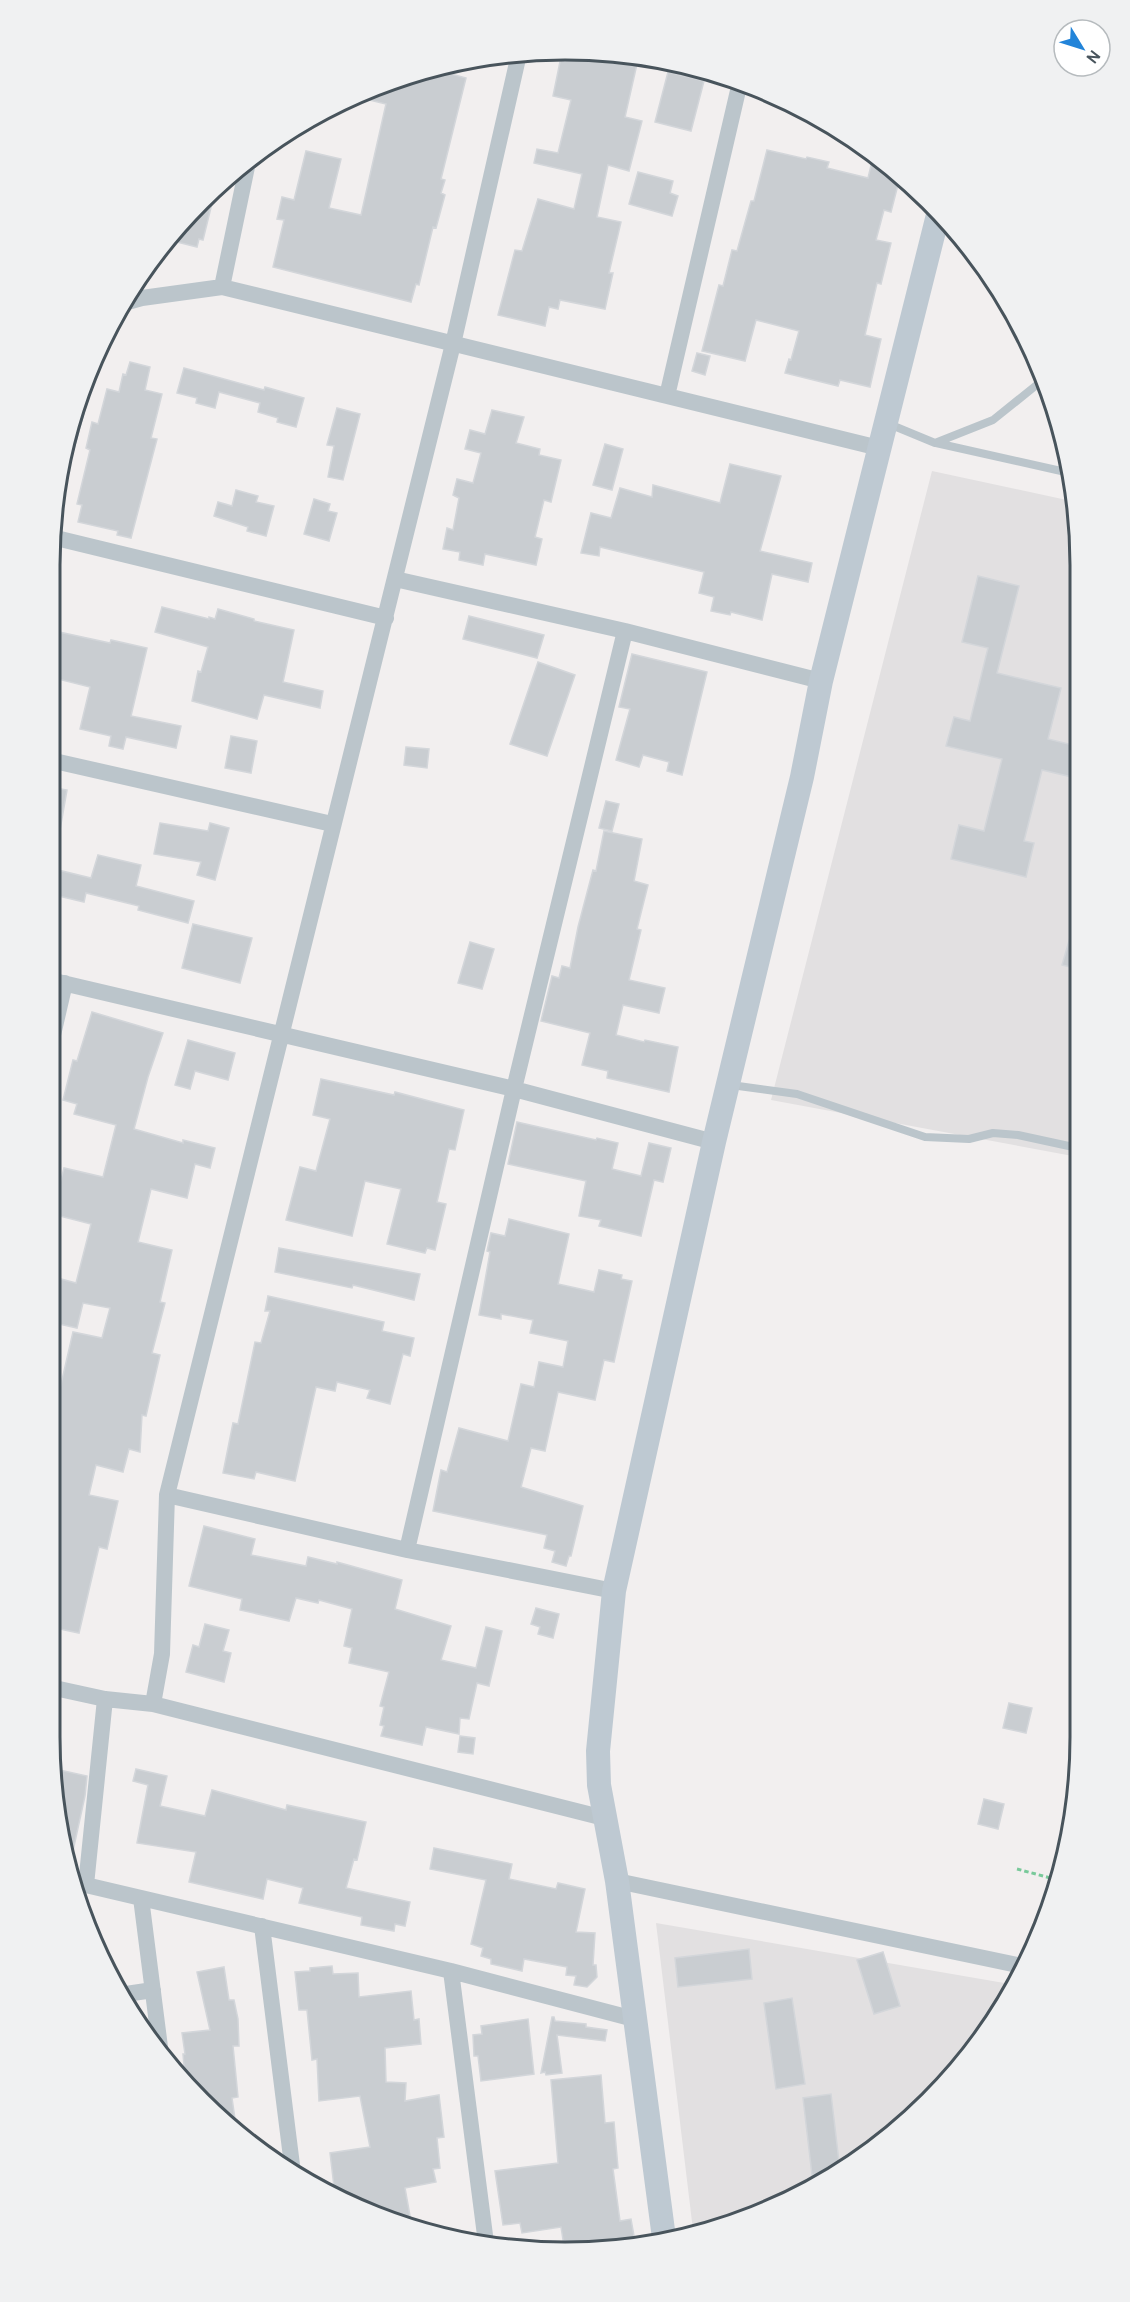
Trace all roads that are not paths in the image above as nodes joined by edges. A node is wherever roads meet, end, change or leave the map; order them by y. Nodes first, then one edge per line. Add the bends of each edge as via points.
1 (517, 62) edge
2 (738, 91) edge
3 (245, 174) edge
4 (936, 223) edge
5 (222, 287) junction
6 (135, 300) edge
7 (453, 344) junction
8 (1037, 386) edge
9 (668, 396) junction
10 (886, 423) junction
11 (936, 443) junction
12 (879, 448) junction
13 (1061, 471) edge
14 (61, 539) edge
15 (395, 579) junction
16 (386, 618) junction
17 (625, 632) junction
18 (821, 681) junction
19 (60, 762) edge
20 (332, 824) junction
21 (60, 982) edge
22 (280, 1035) junction
23 (727, 1085) junction
24 (514, 1089) junction
25 (714, 1142) junction
26 (1070, 1146) edge
27 (167, 1495) junction
28 (407, 1550) junction
29 (614, 1591) junction
30 (60, 1689) edge
31 (105, 1699) junction
32 (153, 1704) junction
33 (604, 1818) junction
34 (81, 1879) edge
35 (617, 1881) junction
36 (82, 1883) edge
37 (141, 1898) junction
38 (262, 1926) junction
39 (1016, 1965) edge
40 (451, 1971) junction
41 (153, 1990) junction
42 (130, 1993) edge
43 (634, 2019) junction
44 (159, 2037) edge
45 (291, 2162) edge
46 (663, 2232) edge
47 (485, 2235) edge

1 - 7 street
2 - 9 street
3 - 5 street
4 - 10 street
5 - 6 street
5 - 7 street
7 - 9 street
7 - 15 street
8 - 11 lane via 993,420
9 - 12 street
10 - 11 lane
10 - 12 street
11 - 13 lane
12 - 18 street
14 - 16 street
15 - 16 street
15 - 17 street
16 - 20 street
17 - 18 street
17 - 24 street
18 - 23 street via 802,777
19 - 20 street
20 - 22 street
21 - 22 street
22 - 24 street
22 - 27 street
23 - 25 street
23 - 26 lane via 797,1094 925,1137 969,1139 993,1133
24 - 25 street
24 - 28 street
25 - 29 street
27 - 28 street
27 - 32 street via 162,1654
28 - 29 street
29 - 33 street via 598,1752
30 - 31 street
31 - 32 street
31 - 34 street
32 - 33 street
33 - 35 street
35 - 39 street
35 - 43 street
36 - 37 street
37 - 38 street
37 - 41 street
38 - 40 street
38 - 45 street
40 - 43 street
40 - 47 street
41 - 42 street
41 - 44 street
43 - 46 street

